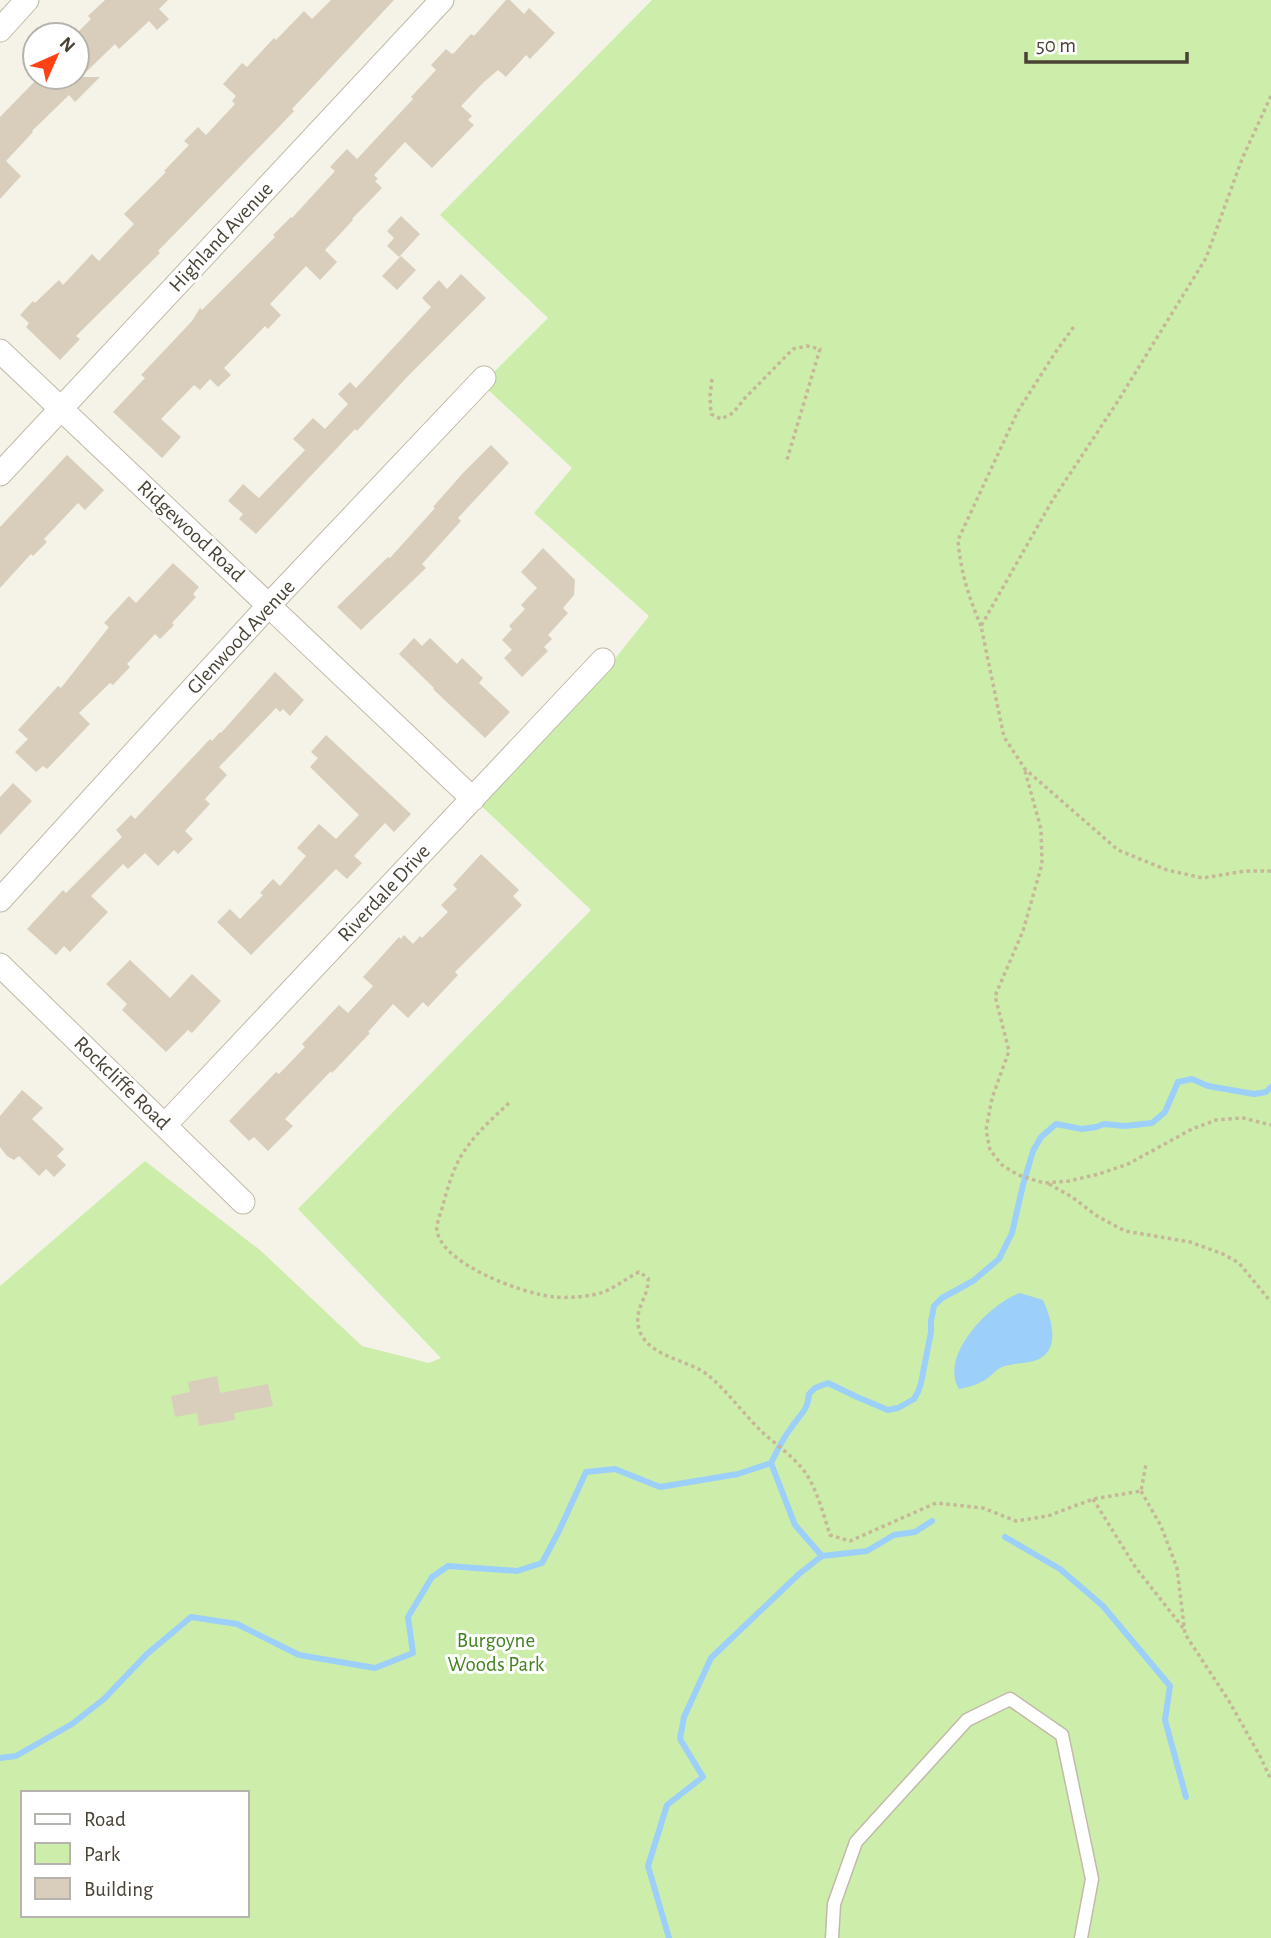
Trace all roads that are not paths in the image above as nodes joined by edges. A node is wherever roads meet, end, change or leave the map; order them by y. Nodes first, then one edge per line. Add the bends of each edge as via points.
1 (27, 0) edge
2 (442, 0) edge
3 (0, 30) edge
4 (0, 351) edge
5 (484, 377) dead end
6 (61, 409) junction
7 (0, 474) edge
8 (269, 606) junction
9 (603, 660) dead end
10 (473, 799) junction
11 (0, 900) edge
12 (0, 965) edge
13 (165, 1125) junction
14 (243, 1202) dead end
15 (832, 1938) edge
16 (1081, 1938) edge

1 - 3 street
2 - 6 street, Highland Avenue
4 - 6 street, Ridgewood Road
5 - 8 street, Glenwood Avenue
6 - 7 street, Highland Avenue
6 - 8 street, Ridgewood Road
8 - 10 street, Ridgewood Road
8 - 11 street, Glenwood Avenue
9 - 10 street, Riverdale Drive
10 - 13 street, Riverdale Drive
12 - 13 street, Rockcliffe Road
13 - 14 street, Rockcliffe Road
15 - 16 lane via 834,1904 856,1842 968,1720 1010,1699 1062,1735 1092,1879

